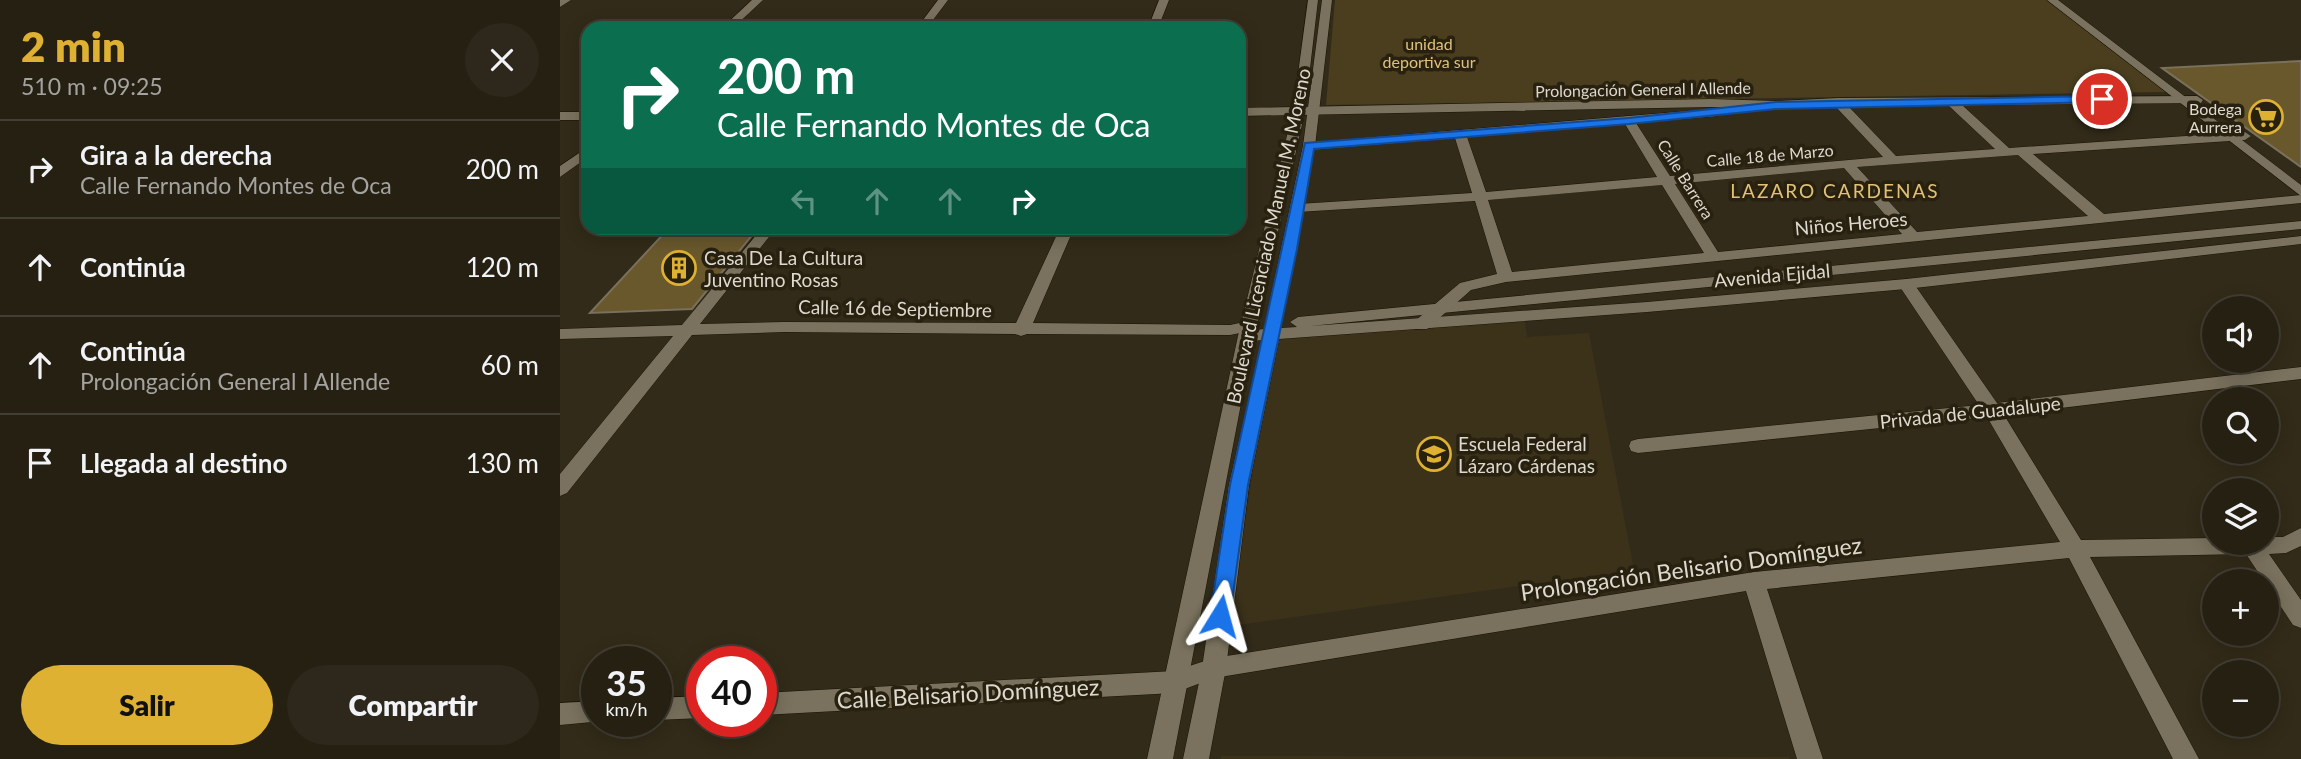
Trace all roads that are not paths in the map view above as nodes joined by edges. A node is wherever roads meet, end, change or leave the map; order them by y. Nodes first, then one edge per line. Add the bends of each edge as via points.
1 (566, 0) edge
2 (758, 0) edge
3 (943, 0) edge
4 (1164, 0) edge
5 (1312, 0) edge
6 (1327, 0) edge
7 (2052, 0) edge
8 (2067, 0) edge
9 (560, 4) edge
10 (2076, 17) junction
11 (2090, 18) junction
12 (735, 21) edge
13 (927, 21) edge
14 (1156, 21) edge
15 (2178, 99) junction
16 (2197, 100) junction
17 (1951, 101) junction
18 (1838, 102) junction
19 (1776, 106) junction
20 (1299, 111) junction
21 (1246, 112) edge
22 (1314, 112) junction
23 (560, 116) edge
24 (581, 116) edge
25 (1629, 121) junction
26 (1460, 134) junction
27 (2226, 136) junction
28 (2245, 136) junction
29 (1309, 146) junction
30 (2006, 152) junction
31 (2022, 152) junction
32 (581, 156) edge
33 (1893, 160) junction
34 (1848, 165) junction
35 (560, 173) edge
36 (2301, 177) edge
37 (1669, 182) junction
38 (2301, 192) edge
39 (1479, 197) junction
40 (2301, 199) edge
41 (1298, 208) junction
42 (2102, 220) junction
43 (2301, 225) edge
44 (763, 235) edge
45 (1064, 235) edge
46 (1912, 236) junction
47 (2301, 240) edge
48 (1713, 255) junction
49 (1506, 277) junction
50 (1906, 284) junction
51 (1440, 308) junction
52 (1421, 325) junction
53 (1271, 330) junction
54 (687, 331) junction
55 (1021, 331) junction
56 (1243, 331) junction
57 (560, 334) edge
58 (2301, 373) edge
59 (1992, 410) junction
60 (1638, 446) dead end
61 (1222, 451) junction
62 (1246, 451) junction
63 (560, 488) edge
64 (2202, 546) edge
65 (2075, 549) junction
66 (2258, 555) edge
67 (1754, 581) junction
68 (2301, 618) edge
69 (1214, 668) junction
70 (1174, 682) junction
71 (777, 703) edge
72 (581, 713) edge
73 (560, 714) edge
74 (1160, 759) edge
75 (1196, 759) edge
76 (1810, 759) edge
77 (2186, 759) edge

1 - 9 street
2 - 12 street
3 - 13 street
4 - 14 street
5 - 20 street, Boulevard Licenciado Manuel M. Moreno
6 - 22 street, Boulevard Licenciado Manuel M. Moreno
7 - 10 street
8 - 11 street
10 - 11 street
10 - 15 street
11 - 16 street
15 - 16 street, Prolongación General I Allende
15 - 17 street, Prolongación General I Allende
15 - 27 street
16 - 28 street
17 - 18 street, Prolongación General I Allende
17 - 30 street
18 - 19 street, Prolongación General I Allende
18 - 33 street
19 - 22 street, Prolongación General I Allende via 1710,103
19 - 25 street
20 - 21 street, Prolongación General I Allende
20 - 22 street, Prolongación General I Allende
20 - 56 street, Boulevard Licenciado Manuel M. Moreno
22 - 29 street, Boulevard Licenciado Manuel M. Moreno
23 - 24 street
25 - 26 street
25 - 37 street, Calle Barrera
26 - 29 street
26 - 39 street
27 - 28 street, Calle 18 de Marzo
27 - 31 street, Calle 18 de Marzo
27 - 38 street
28 - 36 street
29 - 41 street, Boulevard Licenciado Manuel M. Moreno
30 - 31 street, Calle 18 de Marzo
30 - 33 street, Calle 18 de Marzo
31 - 42 street
32 - 35 street
33 - 34 street, Calle 18 de Marzo
34 - 37 street, Calle 18 de Marzo
34 - 46 street
37 - 39 street, Calle 18 de Marzo
37 - 48 street, Calle Barrera
39 - 41 street, Calle 18 de Marzo
39 - 49 street
40 - 42 street, Niños Heroes
41 - 53 street, Boulevard Licenciado Manuel M. Moreno
42 - 46 street, Niños Heroes
43 - 51 street, Avenida Ejidal
44 - 54 street
45 - 55 street
46 - 48 street, Niños Heroes
47 - 50 street, Avenida Ejidal
48 - 49 street, Niños Heroes
49 - 51 street, Niños Heroes via 1466,286
50 - 52 street, Avenida Ejidal
50 - 59 street
51 - 52 street, Niños Heroes
51 - 53 street, Avenida Ejidal
52 - 53 street, Avenida Ejidal
53 - 56 street, Avenida Ejidal
53 - 62 street, Boulevard Licenciado Manuel M. Moreno
54 - 55 street, Calle 16 de Septiembre via 785,327
54 - 57 street, Calle 16 de Septiembre
54 - 63 street
55 - 56 street, Calle 16 de Septiembre
56 - 61 street, Boulevard Licenciado Manuel M. Moreno
58 - 59 street, Privada de Guadalupe
59 - 60 street, Privada de Guadalupe
59 - 65 street
61 - 62 street
61 - 70 street, Boulevard Licenciado Manuel M. Moreno
62 - 69 street, Boulevard Licenciado Manuel M. Moreno
64 - 65 street, Prolongación Belisario Domínguez
65 - 67 street, Prolongación Belisario Domínguez
65 - 77 street
66 - 68 street
67 - 69 street, Prolongación Belisario Domínguez
67 - 76 street
69 - 70 street, Prolongación Belisario Domínguez
69 - 75 street, Boulevard Licenciado Manuel M. Moreno
70 - 71 street, Calle Belisario Domínguez
70 - 74 street, Boulevard Licenciado Manuel M. Moreno
72 - 73 street

